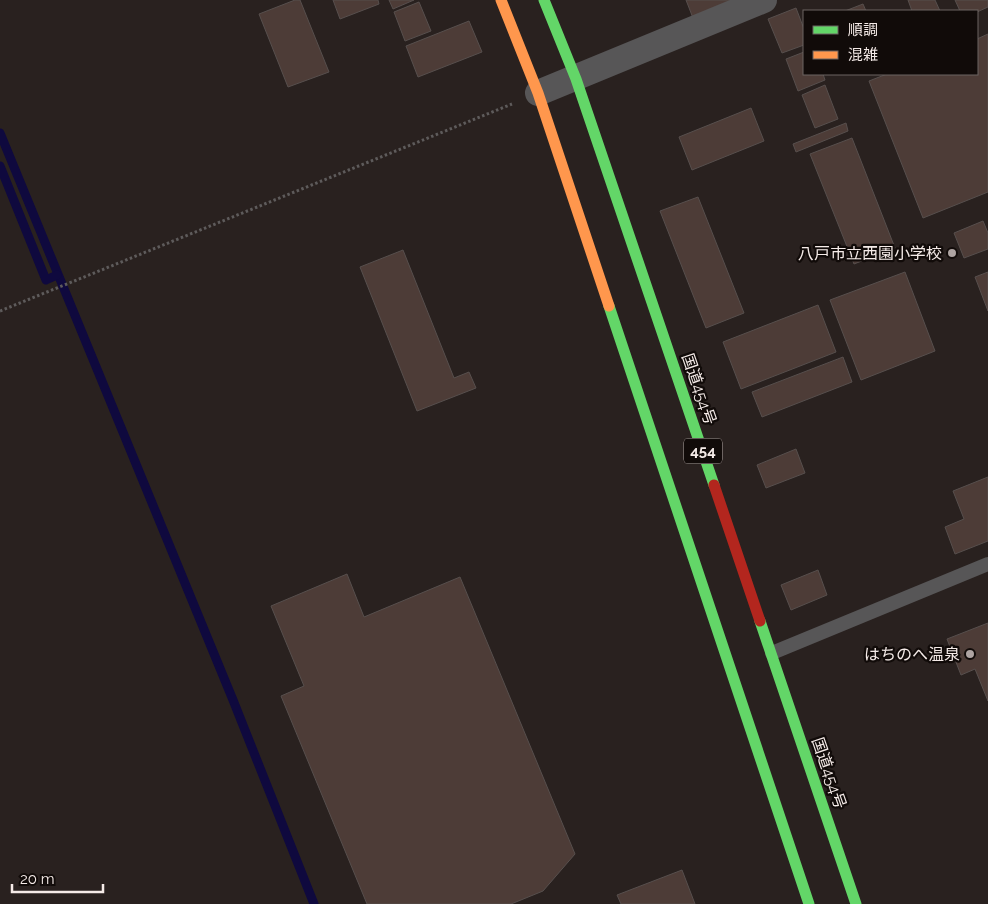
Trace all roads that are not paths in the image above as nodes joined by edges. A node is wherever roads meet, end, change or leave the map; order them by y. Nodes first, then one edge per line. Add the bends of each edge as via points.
1 (501, 0) edge
2 (544, 0) edge
3 (764, 0) edge
4 (576, 79) junction
5 (538, 93) junction
6 (988, 564) edge
7 (772, 653) junction
8 (809, 904) edge
9 (856, 904) edge

1 - 5 highway, 454
2 - 4 highway, 国道454号 / 454
3 - 4 street
4 - 5 street
4 - 7 highway, 国道454号 / 454
5 - 8 highway, 454
6 - 7 lane
7 - 9 highway, 国道454号 / 454

